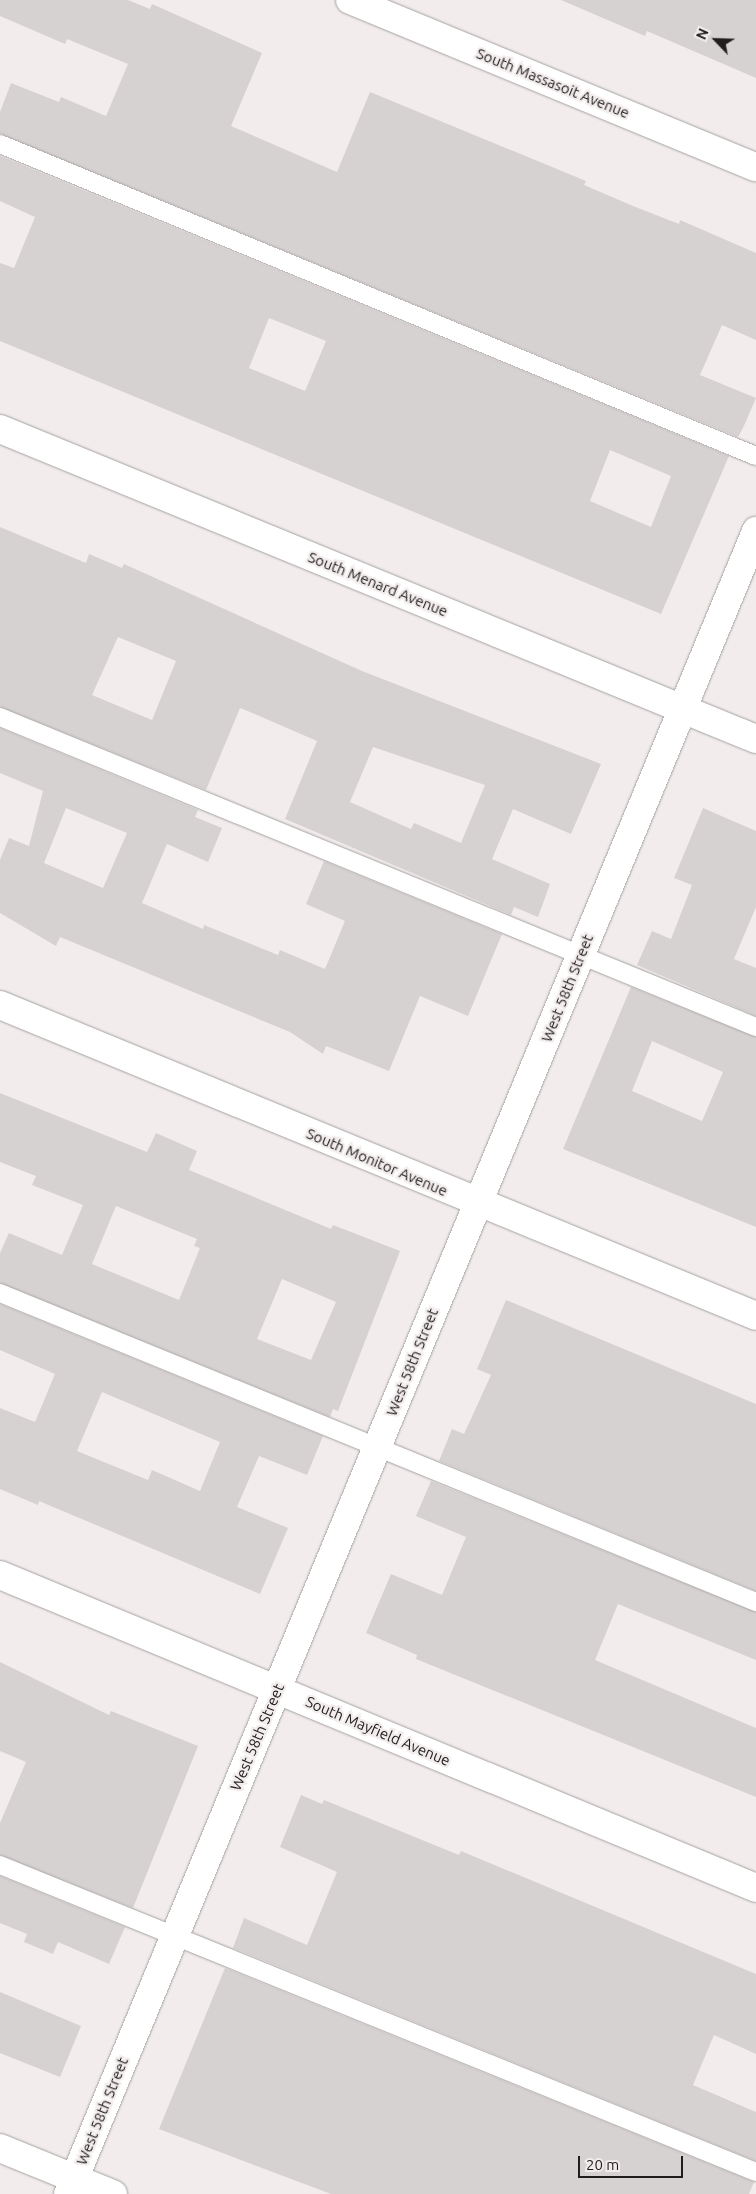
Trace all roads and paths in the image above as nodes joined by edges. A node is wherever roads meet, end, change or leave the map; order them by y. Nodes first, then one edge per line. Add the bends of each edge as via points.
1 (350, 0) edge
2 (0, 144) edge
3 (756, 167) edge
4 (0, 429) edge
5 (756, 456) edge
6 (756, 531) edge
7 (682, 709) junction
8 (0, 717) edge
9 (756, 739) edge
10 (580, 955) junction
11 (0, 1005) edge
12 (756, 1027) edge
13 (478, 1204) junction
14 (0, 1293) edge
15 (756, 1316) edge
16 (377, 1448) junction
17 (0, 1576) edge
18 (756, 1602) edge
19 (277, 1689) junction
20 (0, 1865) edge
21 (756, 1888) edge
22 (174, 1937) junction
23 (0, 2148) edge
24 (756, 2172) edge
25 (71, 2186) edge
26 (113, 2194) edge

1 - 3 street, South Massasoit Avenue
2 - 5 lane
4 - 7 street, South Menard Avenue
6 - 7 street, West 58th Street
7 - 9 street, South Menard Avenue
7 - 10 street, West 58th Street
8 - 10 lane
10 - 12 lane
10 - 13 street, West 58th Street
11 - 13 street, South Monitor Avenue
13 - 15 street, South Monitor Avenue
13 - 16 street, West 58th Street
14 - 16 lane
16 - 18 lane
16 - 19 street, West 58th Street
17 - 19 street, South Mayfield Avenue
19 - 21 street, South Mayfield Avenue
19 - 22 street, West 58th Street
20 - 22 lane
22 - 24 lane
22 - 25 street, West 58th Street
23 - 25 street
25 - 26 street

